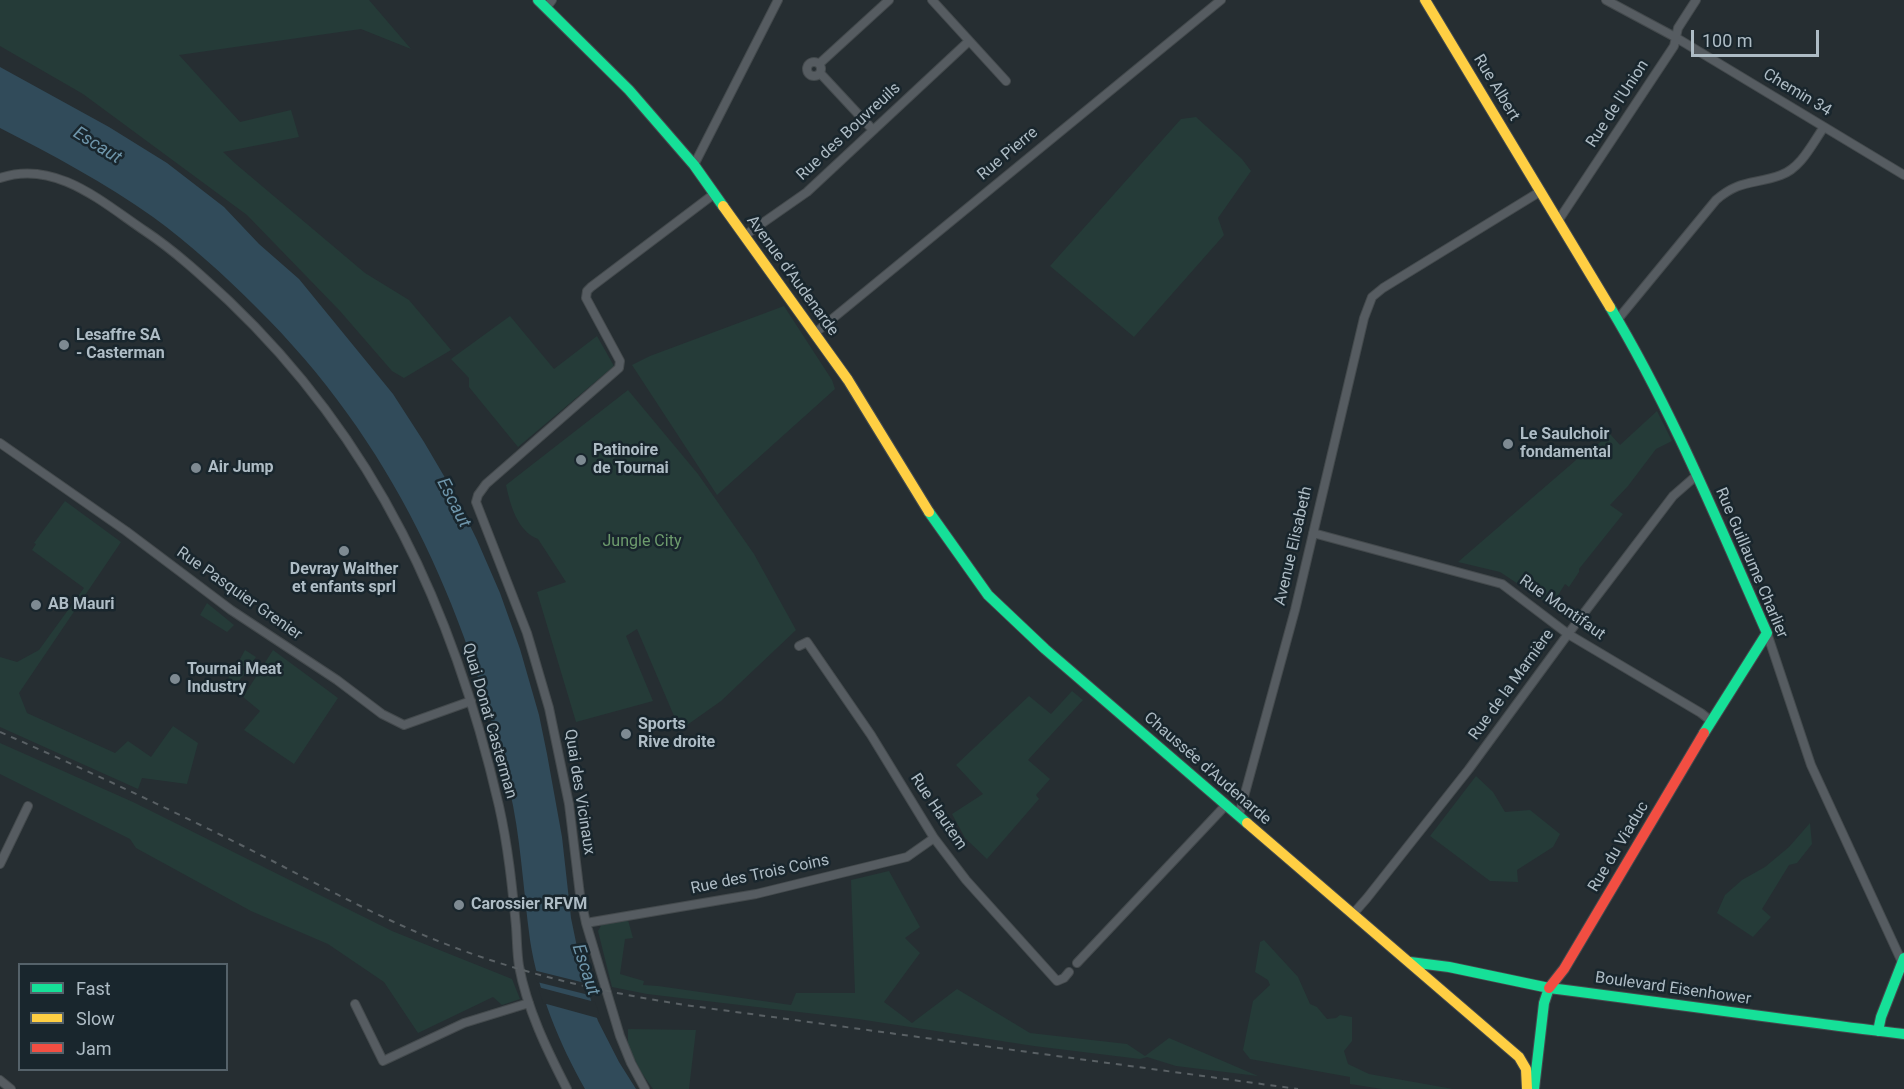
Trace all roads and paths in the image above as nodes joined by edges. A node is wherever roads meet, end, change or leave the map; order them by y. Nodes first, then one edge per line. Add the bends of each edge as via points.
1 (778, 0) edge
2 (889, 0) edge
3 (932, 0) edge
4 (1221, 0) edge
5 (1425, 0) edge
6 (1606, 0) edge
7 (1696, 0) edge
8 (545, 3) edge
9 (1675, 37) junction
10 (969, 41) junction
11 (1005, 81) dead end
12 (1824, 127) junction
13 (873, 130) junction
14 (694, 165) junction
15 (1904, 175) edge
16 (0, 178) edge
17 (1541, 191) junction
18 (714, 194) junction
19 (1558, 221) junction
20 (744, 236) junction
21 (1618, 319) junction
22 (815, 333) junction
23 (0, 443) edge
24 (1697, 475) junction
25 (1313, 532) junction
26 (988, 595) joint
27 (1767, 633) junction
28 (1568, 634) junction
29 (799, 646) dead end
30 (471, 701) junction
31 (1711, 722) junction
32 (1226, 804) junction
33 (28, 806) dead end
34 (1239, 815) junction
35 (934, 838) junction
36 (0, 864) edge
37 (1353, 914) junction
38 (586, 923) junction
39 (1903, 960) edge
40 (1410, 962) junction
41 (1077, 963) dead end
42 (1440, 966) junction
43 (1069, 972) dead end
44 (1434, 983) junction
45 (1548, 987) junction
46 (529, 1003) junction
47 (355, 1004) dead end
48 (1878, 1031) junction
49 (1904, 1034) edge
50 (1538, 1054) junction
51 (1518, 1057) junction
52 (0, 1080) edge
53 (11, 1089) edge
54 (567, 1089) edge
55 (645, 1089) edge
56 (1527, 1089) edge
57 (1534, 1089) edge

1 - 14 street
2 - 13 street via 820,69
3 - 10 street
4 - 22 street, Rue Pierre
5 - 17 main road, Rue Albert
6 - 9 street, Chemin 34
7 - 9 street, Rue de l'Union
8 - 14 main road, Avenue d'Audenarde
9 - 12 street, Chemin 34
9 - 19 street, Rue de l'Union via 1674,46
10 - 11 street
10 - 13 street, Rue des Bouvreuils
12 - 15 street, Chemin 34
12 - 21 street via 1801,161 1782,175 1740,185 1716,200
13 - 20 street, Rue des Bouvreuils via 807,192
14 - 18 main road, Avenue d'Audenarde
16 - 30 street, Quai Donat Casterman via 28,172 49,175 95,197 156,238 256,327 337,423 388,504 437,605
17 - 19 main road, Rue Guillaume Charlier
17 - 25 street, Avenue Elisabeth via 1372,297
18 - 20 main road, Avenue d'Audenarde
18 - 38 street, Quai des Vicinaux via 591,287 586,298 620,362 619,368 486,484 476,502 527,633 549,708 569,804
19 - 21 main road, Rue Guillaume Charlier
20 - 22 main road, Avenue d'Audenarde
21 - 24 main road, Rue Guillaume Charlier
22 - 26 main road, Avenue d'Audenarde via 923,504
23 - 30 street, Rue Pasquier Grenier via 382,714 404,724
24 - 27 main road, Rue Guillaume Charlier
24 - 28 street, Rue de la Marnière via 1672,496
25 - 28 street, Rue Montifaut via 1502,584
25 - 34 street, Avenue Elisabeth
26 - 32 main road, Chaussée d'Audenarde
27 - 31 main road, Rue du Viaduc
27 - 39 street, Rue Guillaume Charlier via 1811,765
28 - 31 street, Rue Montifaut
28 - 37 street, Rue de la Marnière via 1469,769
29 - 35 street, Rue Hautem via 807,642 871,735
30 - 46 street, Quai Donat Casterman via 508,851 519,965
31 - 45 main road, Rue du Viaduc via 1564,969
32 - 34 main road, Chaussée d'Audenarde
32 - 41 street
33 - 36 street
34 - 37 main road, Chaussée d'Audenarde
35 - 38 street, Rue des Trois Coins via 907,857 756,894
35 - 43 street, Rue Hautem via 980,897 1057,981
37 - 40 main road, Chaussée d'Audenarde
38 - 55 street, Quai des Vicinaux via 620,1036
39 - 48 main road
40 - 42 main road
40 - 44 main road, Chaussée d'Audenarde
42 - 44 main road via 1435,969
42 - 45 main road, Boulevard Eisenhower
44 - 51 main road, Chaussée d'Audenarde
45 - 48 main road, Boulevard Eisenhower
45 - 50 main road, Rue du Viaduc
46 - 47 street via 464,1023 383,1061
46 - 54 street, Quai Donat Casterman
48 - 49 main road, Boulevard Eisenhower
50 - 51 main road
50 - 57 main road, Rue du Viaduc
51 - 56 main road via 1526,1069
52 - 53 street

